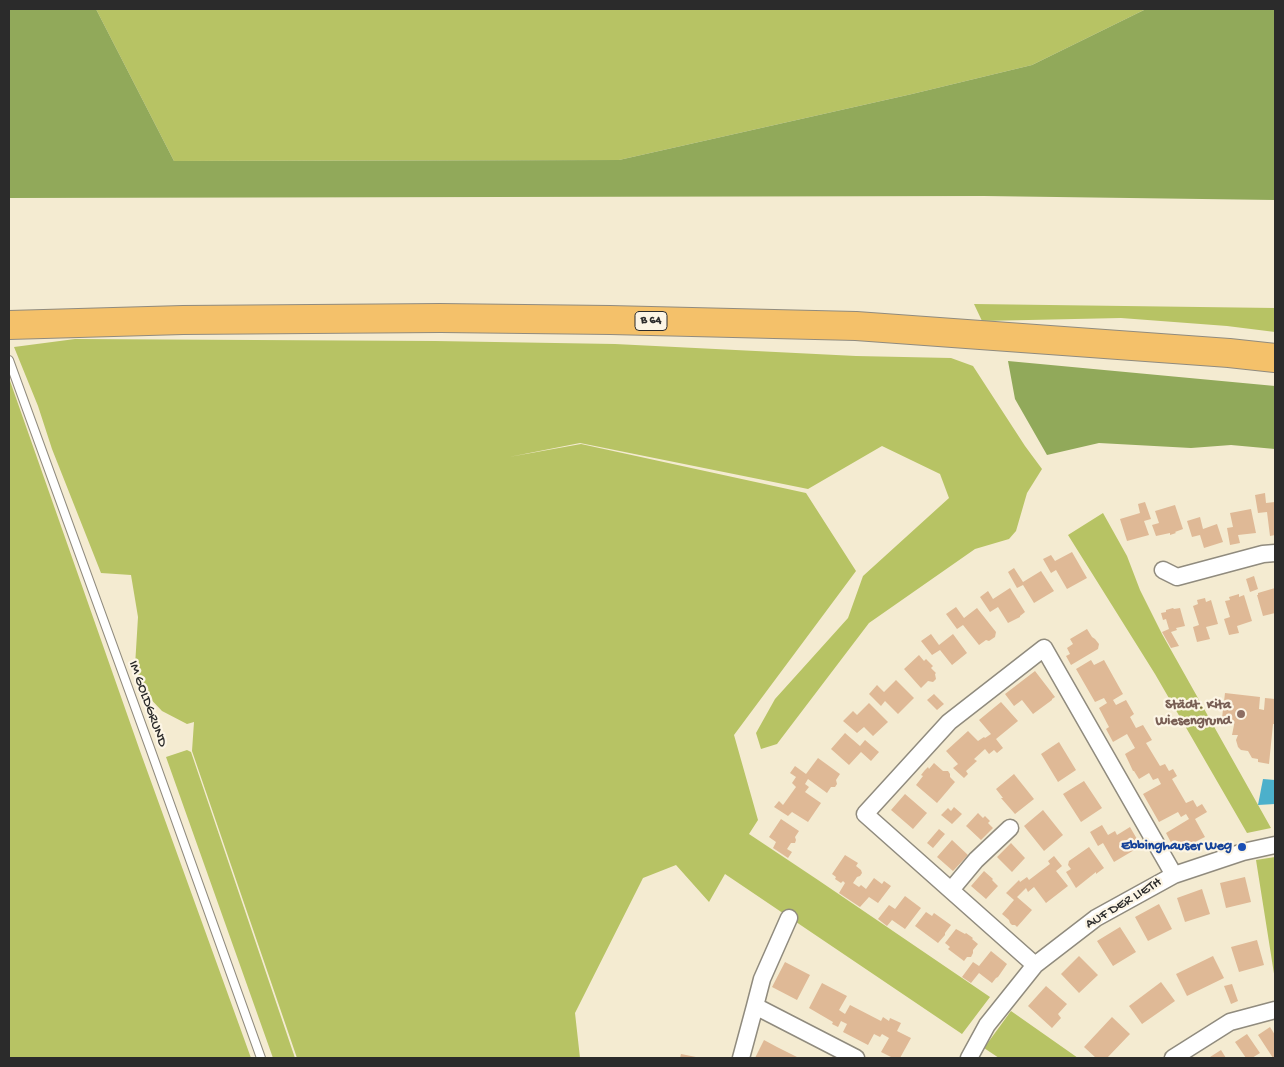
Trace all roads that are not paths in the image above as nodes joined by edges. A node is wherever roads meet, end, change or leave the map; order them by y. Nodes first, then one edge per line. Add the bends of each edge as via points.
1 (17, 324) edge
2 (1275, 358) edge
3 (9, 360) edge
4 (1275, 553) edge
5 (1163, 570) dead end
6 (1010, 828) dead end
7 (1275, 845) edge
8 (1174, 875) junction
9 (951, 890) junction
10 (789, 918) dead end
11 (1035, 965) junction
12 (755, 1006) junction
13 (1275, 1010) edge
14 (261, 1058) edge
15 (741, 1058) edge
16 (856, 1058) edge
17 (969, 1058) edge
18 (1173, 1058) edge

1 - 2 highway, B 64 via 440,318 856,326
3 - 14 lane, IM GOLDGRUND
4 - 5 street via 1177,577
6 - 9 street via 976,860
7 - 8 street, AUF DER LIETH
8 - 9 street via 1044,648 949,722 865,814
8 - 11 street, AUF DER LIETH via 1096,918
9 - 11 street
10 - 12 street via 762,979
11 - 17 street, AUF DER LIETH via 987,1025
12 - 15 street
12 - 16 street
13 - 18 street via 1230,1022

